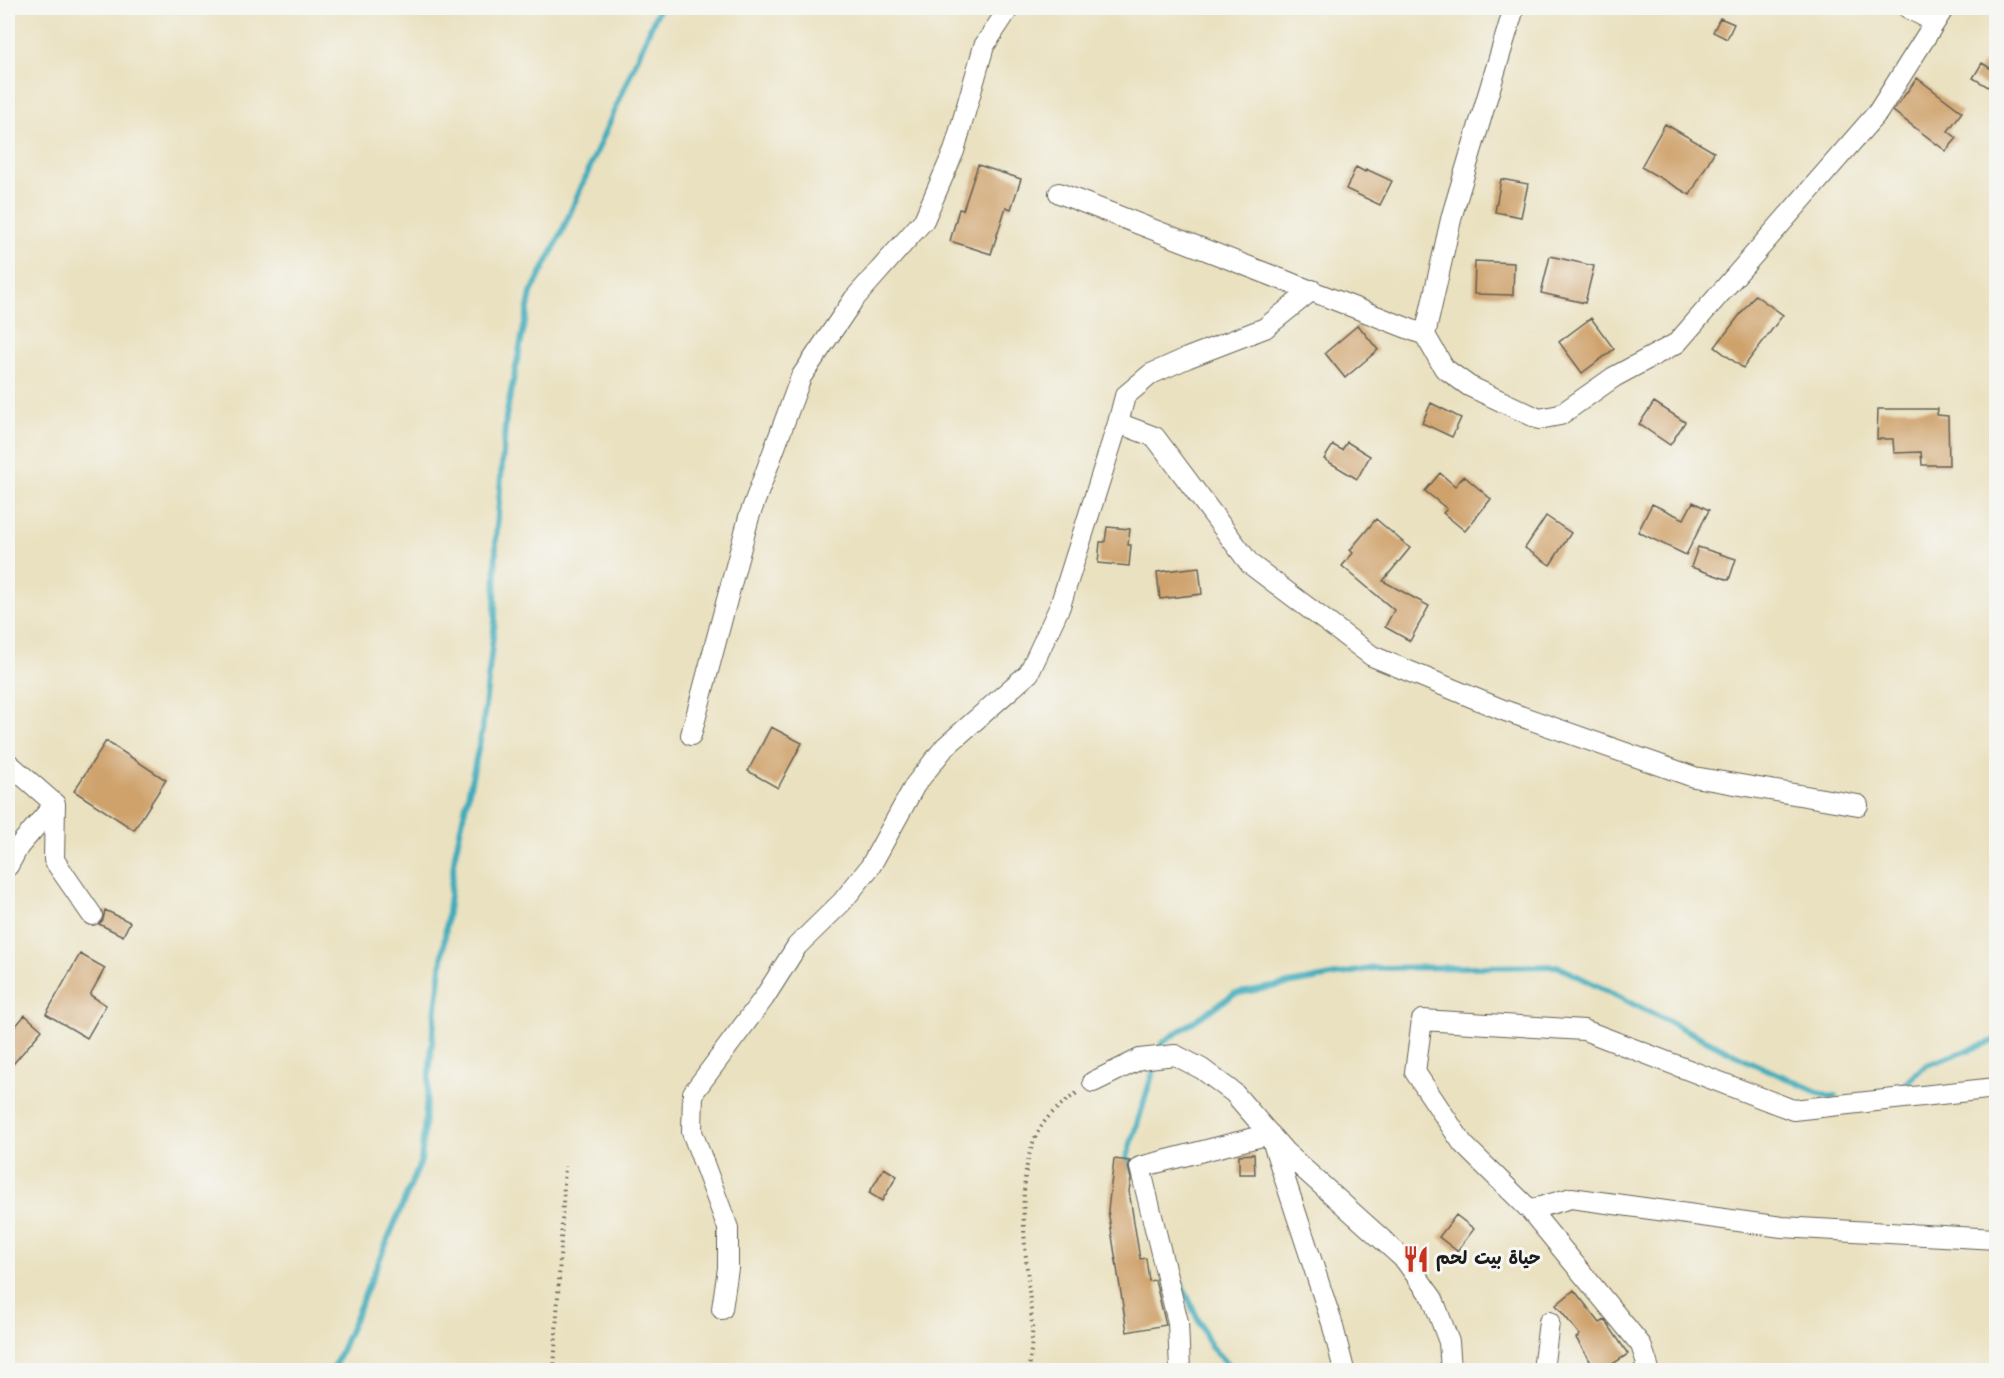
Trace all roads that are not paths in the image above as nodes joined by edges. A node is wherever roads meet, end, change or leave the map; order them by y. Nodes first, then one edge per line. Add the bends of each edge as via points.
1 (1009, 8) edge
2 (1514, 8) edge
3 (1908, 8) edge
4 (1939, 15) edge
5 (1059, 194) dead end
6 (1312, 290) junction
7 (1425, 335) junction
8 (1118, 423) junction
9 (691, 735) dead end
10 (8, 763) edge
11 (56, 804) junction
12 (1858, 805) dead end
13 (8, 866) edge
14 (92, 915) dead end
15 (1093, 1082) road end
16 (1996, 1088) edge
17 (1270, 1134) junction
18 (1530, 1210) junction
19 (1996, 1239) edge
20 (722, 1309) dead end
21 (1549, 1322) dead end
22 (1180, 1371) edge
23 (1344, 1371) edge
24 (1451, 1371) edge
25 (1543, 1371) edge
26 (1644, 1371) edge

1 - 9 street via 984,46 954,152 924,220 854,299 801,378 750,517
2 - 7 street via 1452,215
3 - 4 street
4 - 7 street via 1878,112 1677,344 1614,377 1560,415 1539,419 1469,386 1444,368
5 - 6 street
6 - 7 street
6 - 8 street via 1265,328 1151,374 1125,396
8 - 12 street via 1155,437 1250,564 1372,656 1503,710 1694,777
8 - 20 street via 1060,606 1029,673 945,747 915,785 870,867 842,902 797,946 764,998 693,1093 692,1132 728,1228
10 - 11 street
11 - 13 street via 19,846
11 - 14 street via 54,860
15 - 17 street via 1140,1059 1175,1055 1234,1093
16 - 18 street via 1793,1110 1584,1030 1422,1020 1415,1072 1463,1144
17 - 22 street via 1140,1167 1178,1322
17 - 23 street
17 - 24 street via 1405,1260 1433,1299 1449,1342
18 - 19 street via 1571,1198 1782,1227
18 - 26 street via 1641,1345 1648,1366
21 - 25 street

